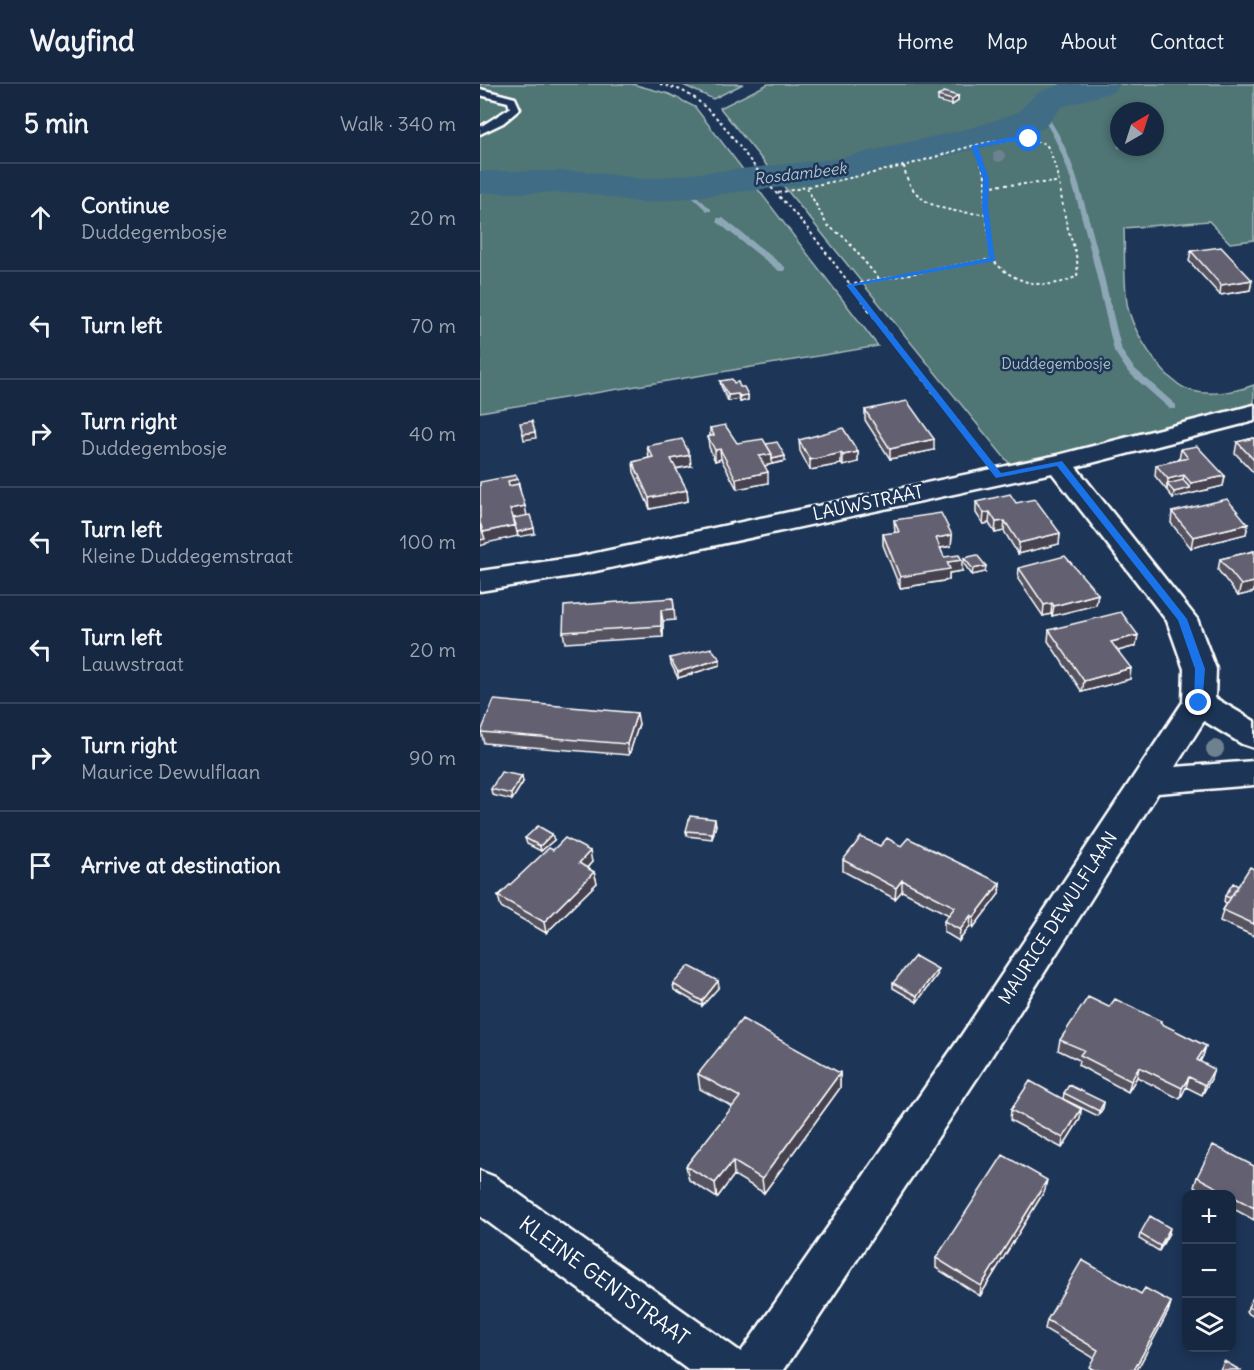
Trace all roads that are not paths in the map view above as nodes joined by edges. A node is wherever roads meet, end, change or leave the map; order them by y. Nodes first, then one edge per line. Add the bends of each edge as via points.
1 (480, 92) edge
2 (480, 131) edge
3 (1254, 413) edge
4 (1059, 463) junction
5 (480, 580) edge
6 (1199, 703) junction
7 (1254, 736) edge
8 (1254, 773) edge
9 (1146, 782) junction
10 (480, 1191) edge
11 (727, 1370) edge
12 (757, 1370) edge

1 - 2 lane via 512,100 515,109
3 - 4 street, LAUWSTRAAT
4 - 5 street, LAUWSTRAAT via 577,566
4 - 6 street via 1182,619 1200,669
6 - 7 street
6 - 9 street, MAURICE DEWULFLAAN
8 - 9 street
9 - 12 street, MAURICE DEWULFLAAN via 975,1048
10 - 11 street, KLEINE GENTSTRAAT

